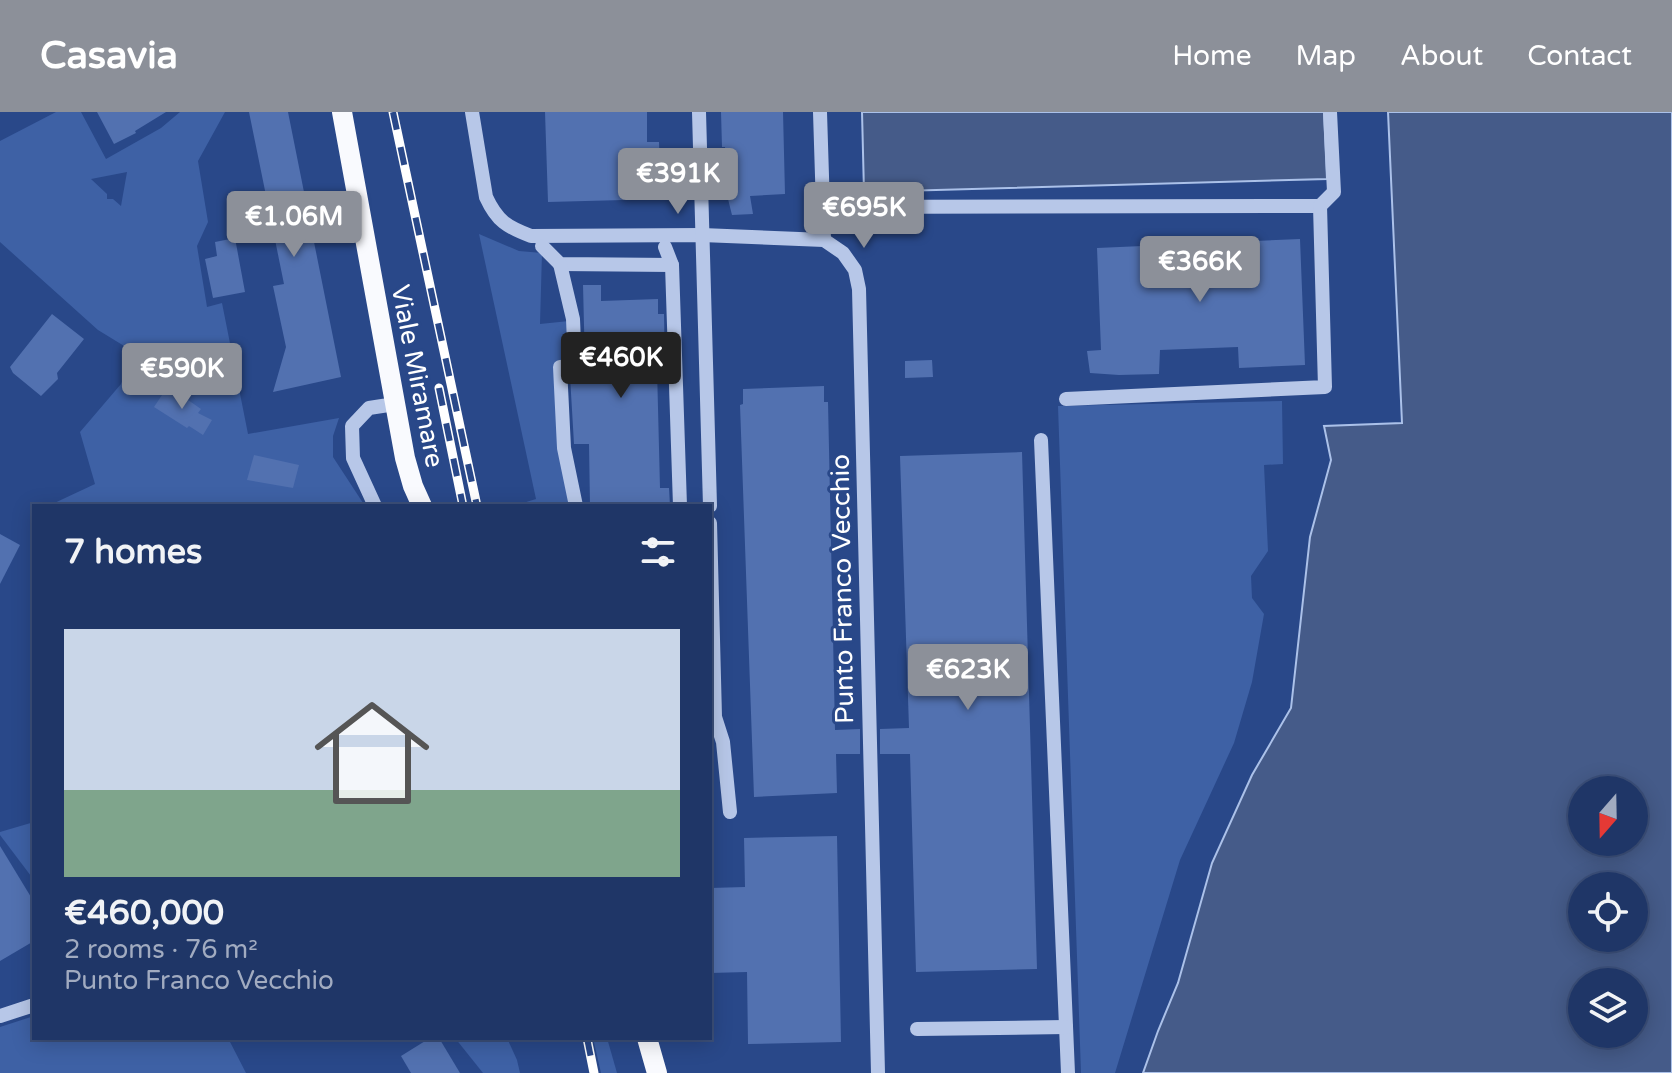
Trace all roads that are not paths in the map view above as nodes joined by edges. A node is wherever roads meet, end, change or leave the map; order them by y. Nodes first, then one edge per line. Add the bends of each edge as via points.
1 (342, 112) edge
2 (472, 112) edge
3 (699, 112) edge
4 (820, 112) edge
5 (1330, 112) edge
6 (1320, 206) junction
7 (823, 207) junction
8 (702, 235) junction
9 (824, 240) junction
10 (542, 246) dead end
11 (665, 247) dead end
12 (560, 264) junction
13 (672, 265) junction
14 (1066, 399) dead end
15 (395, 404) junction
16 (1041, 440) dead end
17 (374, 504) edge
18 (421, 504) edge
19 (576, 504) edge
20 (680, 504) edge
21 (710, 504) edge
22 (712, 601) edge
23 (730, 812) dead end
24 (32, 1006) edge
25 (0, 1016) edge
26 (1066, 1027) junction
27 (917, 1029) dead end
28 (649, 1045) edge
29 (657, 1073) edge
30 (878, 1073) edge
31 (1068, 1073) edge

1 - 15 main road, Viale Miramare
2 - 8 street via 486,197 511,229 531,236
3 - 8 street
4 - 7 street
5 - 6 street via 1334,192
6 - 7 street
6 - 14 street via 1325,387
7 - 9 street
8 - 9 street
8 - 21 street
9 - 30 street, Punto Franco Vecchio via 849,261 859,289
10 - 12 street
11 - 13 street
12 - 13 street
12 - 19 street via 573,319 575,366 560,367 564,448
13 - 20 street
15 - 17 street via 369,408 352,426 353,458
15 - 18 main road, Viale Miramare
16 - 26 street
22 - 23 street via 715,717 723,742
24 - 25 street
26 - 27 street
26 - 31 street
28 - 29 main road

